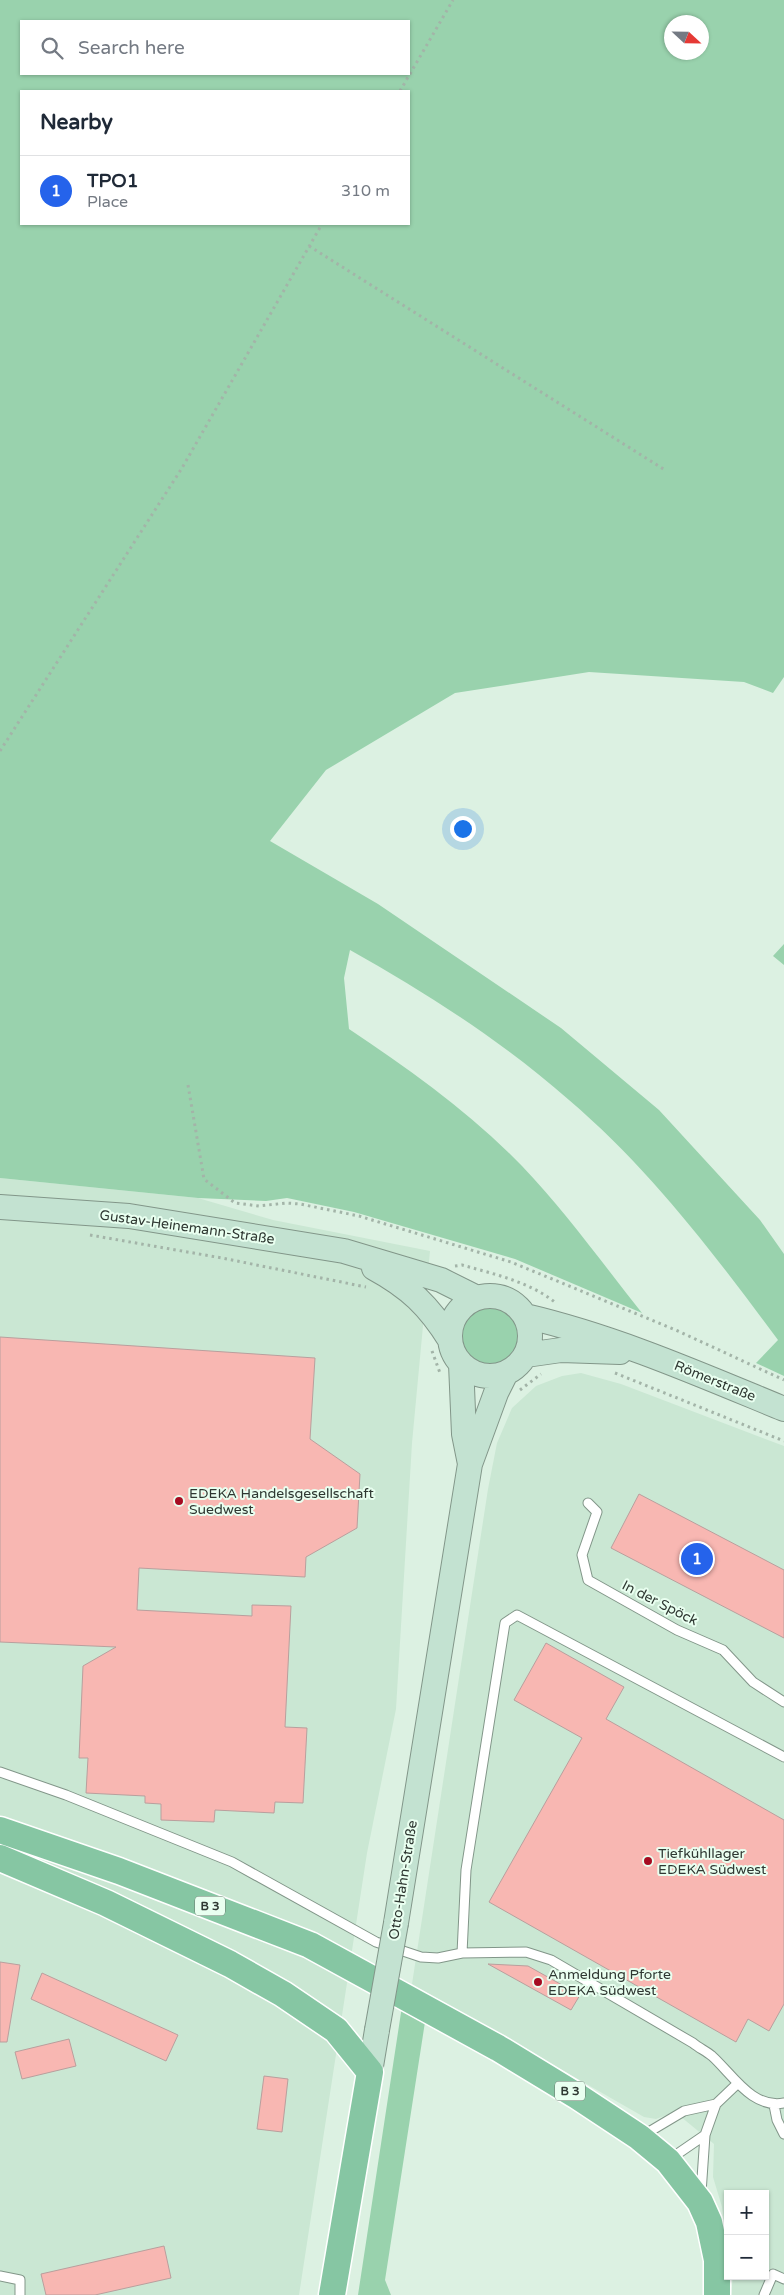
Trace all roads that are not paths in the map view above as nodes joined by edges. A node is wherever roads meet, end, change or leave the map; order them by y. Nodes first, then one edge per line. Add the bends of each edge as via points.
1 (0, 1207) edge
2 (344, 1251) junction
3 (478, 1298) junction
4 (525, 1316) junction
5 (439, 1341) junction
6 (647, 1353) junction
7 (526, 1355) junction
8 (451, 1371) junction
9 (512, 1383) junction
10 (784, 1409) edge
11 (470, 1464) junction
12 (588, 1503) dead end
13 (784, 1702) edge
14 (784, 1757) edge
15 (0, 1772) edge
16 (0, 1830) edge
17 (0, 1858) edge
18 (462, 1953) junction
19 (370, 2072) junction
20 (737, 2084) junction
21 (784, 2103) edge
22 (716, 2104) junction
23 (774, 2105) junction
24 (784, 2134) edge
25 (705, 2135) junction
26 (639, 2137) junction
27 (668, 2161) junction
28 (700, 2202) junction
29 (0, 2276) edge
30 (784, 2279) edge
31 (333, 2294) edge
32 (20, 2295) edge
33 (717, 2295) edge
34 (764, 2295) edge

1 - 2 street, Gustav-Heinemann-Straße via 129,1216
2 - 3 street, Gustav-Heinemann-Straße via 442,1280
2 - 5 street, Gustav-Heinemann-Straße via 396,1280 418,1298 437,1319
3 - 4 street via 504,1298
3 - 5 street via 456,1314
4 - 6 street, Römerstraße via 560,1324
4 - 7 street via 530,1328
5 - 8 street, Gustav-Heinemann-Straße via 453,1353
6 - 7 street, Römerstraße via 582,1349
6 - 10 street, Römerstraße
7 - 9 street via 517,1366
8 - 9 street via 493,1376
8 - 11 street, Otto-Hahn-Straße
9 - 11 street, Otto-Hahn-Straße via 496,1392
11 - 19 street, Otto-Hahn-Straße, bridge
12 - 13 lane, In der Spöck via 597,1512 582,1555 588,1580 677,1630 722,1650 753,1682
14 - 18 lane via 517,1615 505,1622 466,1870
15 - 18 lane via 232,1862 376,1942 421,1957 438,1958
16 - 26 main road, B 3 via 119,1871 310,1945 498,2048
17 - 19 main road via 106,1903 283,1994 336,2030
18 - 20 lane via 526,1952 550,1960 712,2056
19 - 31 main road, Otto-Hahn-Straße
20 - 22 lane
20 - 23 lane
21 - 23 lane
22 - 25 lane
22 - 26 lane via 684,2111
23 - 24 lane
25 - 27 lane
25 - 28 lane
26 - 27 main road, B 3
27 - 28 main road, B 3
28 - 33 main road, B 3 via 709,2222 717,2260
29 - 32 lane via 20,2280
30 - 34 lane via 773,2274

